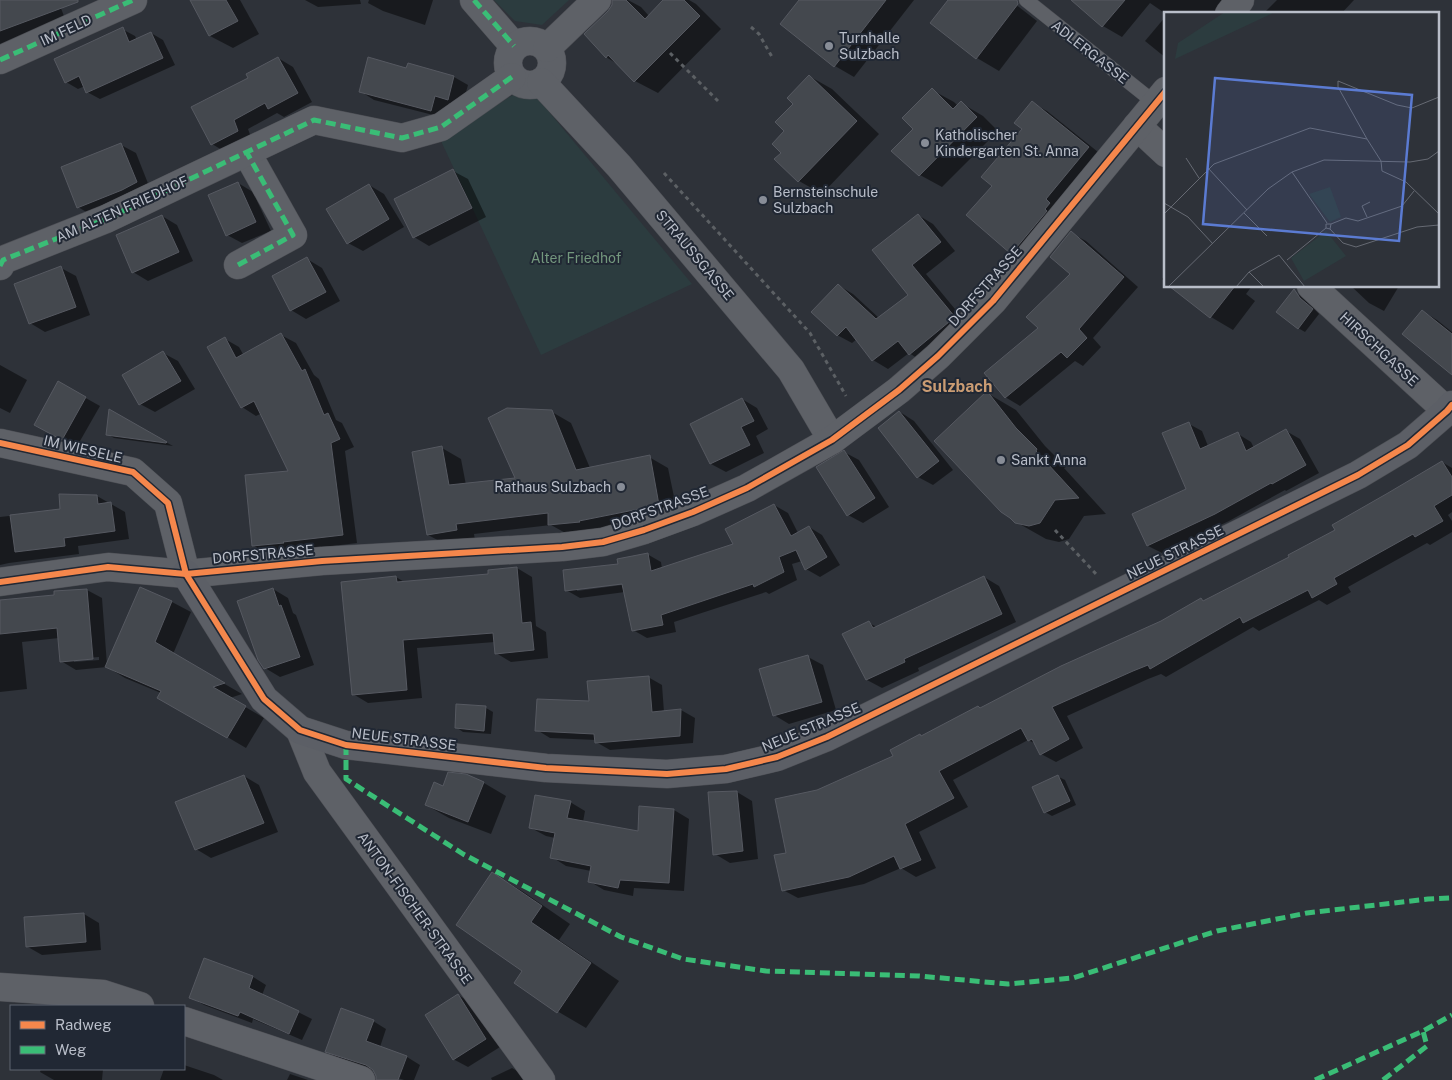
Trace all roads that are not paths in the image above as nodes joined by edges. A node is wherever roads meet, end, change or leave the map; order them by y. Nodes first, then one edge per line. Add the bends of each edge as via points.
1 (133, 0) edge
2 (474, 0) edge
3 (597, 0) edge
4 (1026, 0) edge
5 (1240, 0) edge
6 (1231, 12) edge
7 (514, 46) junction
8 (547, 48) junction
9 (0, 60) edge
10 (512, 77) junction
11 (541, 82) junction
12 (1161, 97) edge
13 (1137, 126) junction
14 (1164, 151) edge
15 (247, 153) junction
16 (238, 265) dead end
17 (0, 266) edge
18 (1313, 288) edge
19 (1449, 408) edge
20 (832, 440) junction
21 (0, 443) edge
22 (186, 574) junction
23 (0, 582) edge
24 (300, 730) junction
25 (0, 987) edge
26 (137, 1005) edge
27 (185, 1021) edge
28 (361, 1080) edge
29 (541, 1080) edge

1 - 9 street, IM FELD
2 - 7 street
3 - 8 street
4 - 12 lane, ADLERGASSE
5 - 6 street
7 - 8 street via 531,40
7 - 10 street via 507,62
8 - 11 street via 552,66 549,76
10 - 11 street via 526,85
10 - 15 street, AM ALTEN FRIEDHOF via 441,127 402,138 314,120
11 - 20 street, STRAUSSGASSE via 618,166 791,370
12 - 13 street, DORFSTRASSE
13 - 14 street
13 - 20 street, DORFSTRASSE via 993,300 899,390
15 - 16 street via 293,235
15 - 17 street, AM ALTEN FRIEDHOF via 106,219 4,260
18 - 19 street, HIRSCHGASSE
19 - 24 street, NEUE STRASSE via 1408,445 1358,475 827,737 777,757 726,769 667,774 546,768 346,745
20 - 22 street, DORFSTRASSE via 747,488 693,512 602,542 562,548 322,561
21 - 22 street, IM WIESELE via 133,472 168,503
22 - 23 street, DORFSTRASSE via 108,567
22 - 24 street, NEUE STRASSE via 264,699
24 - 29 street, ANTON-FISCHER-STRASSE via 317,772
25 - 26 street via 103,994
27 - 28 street

